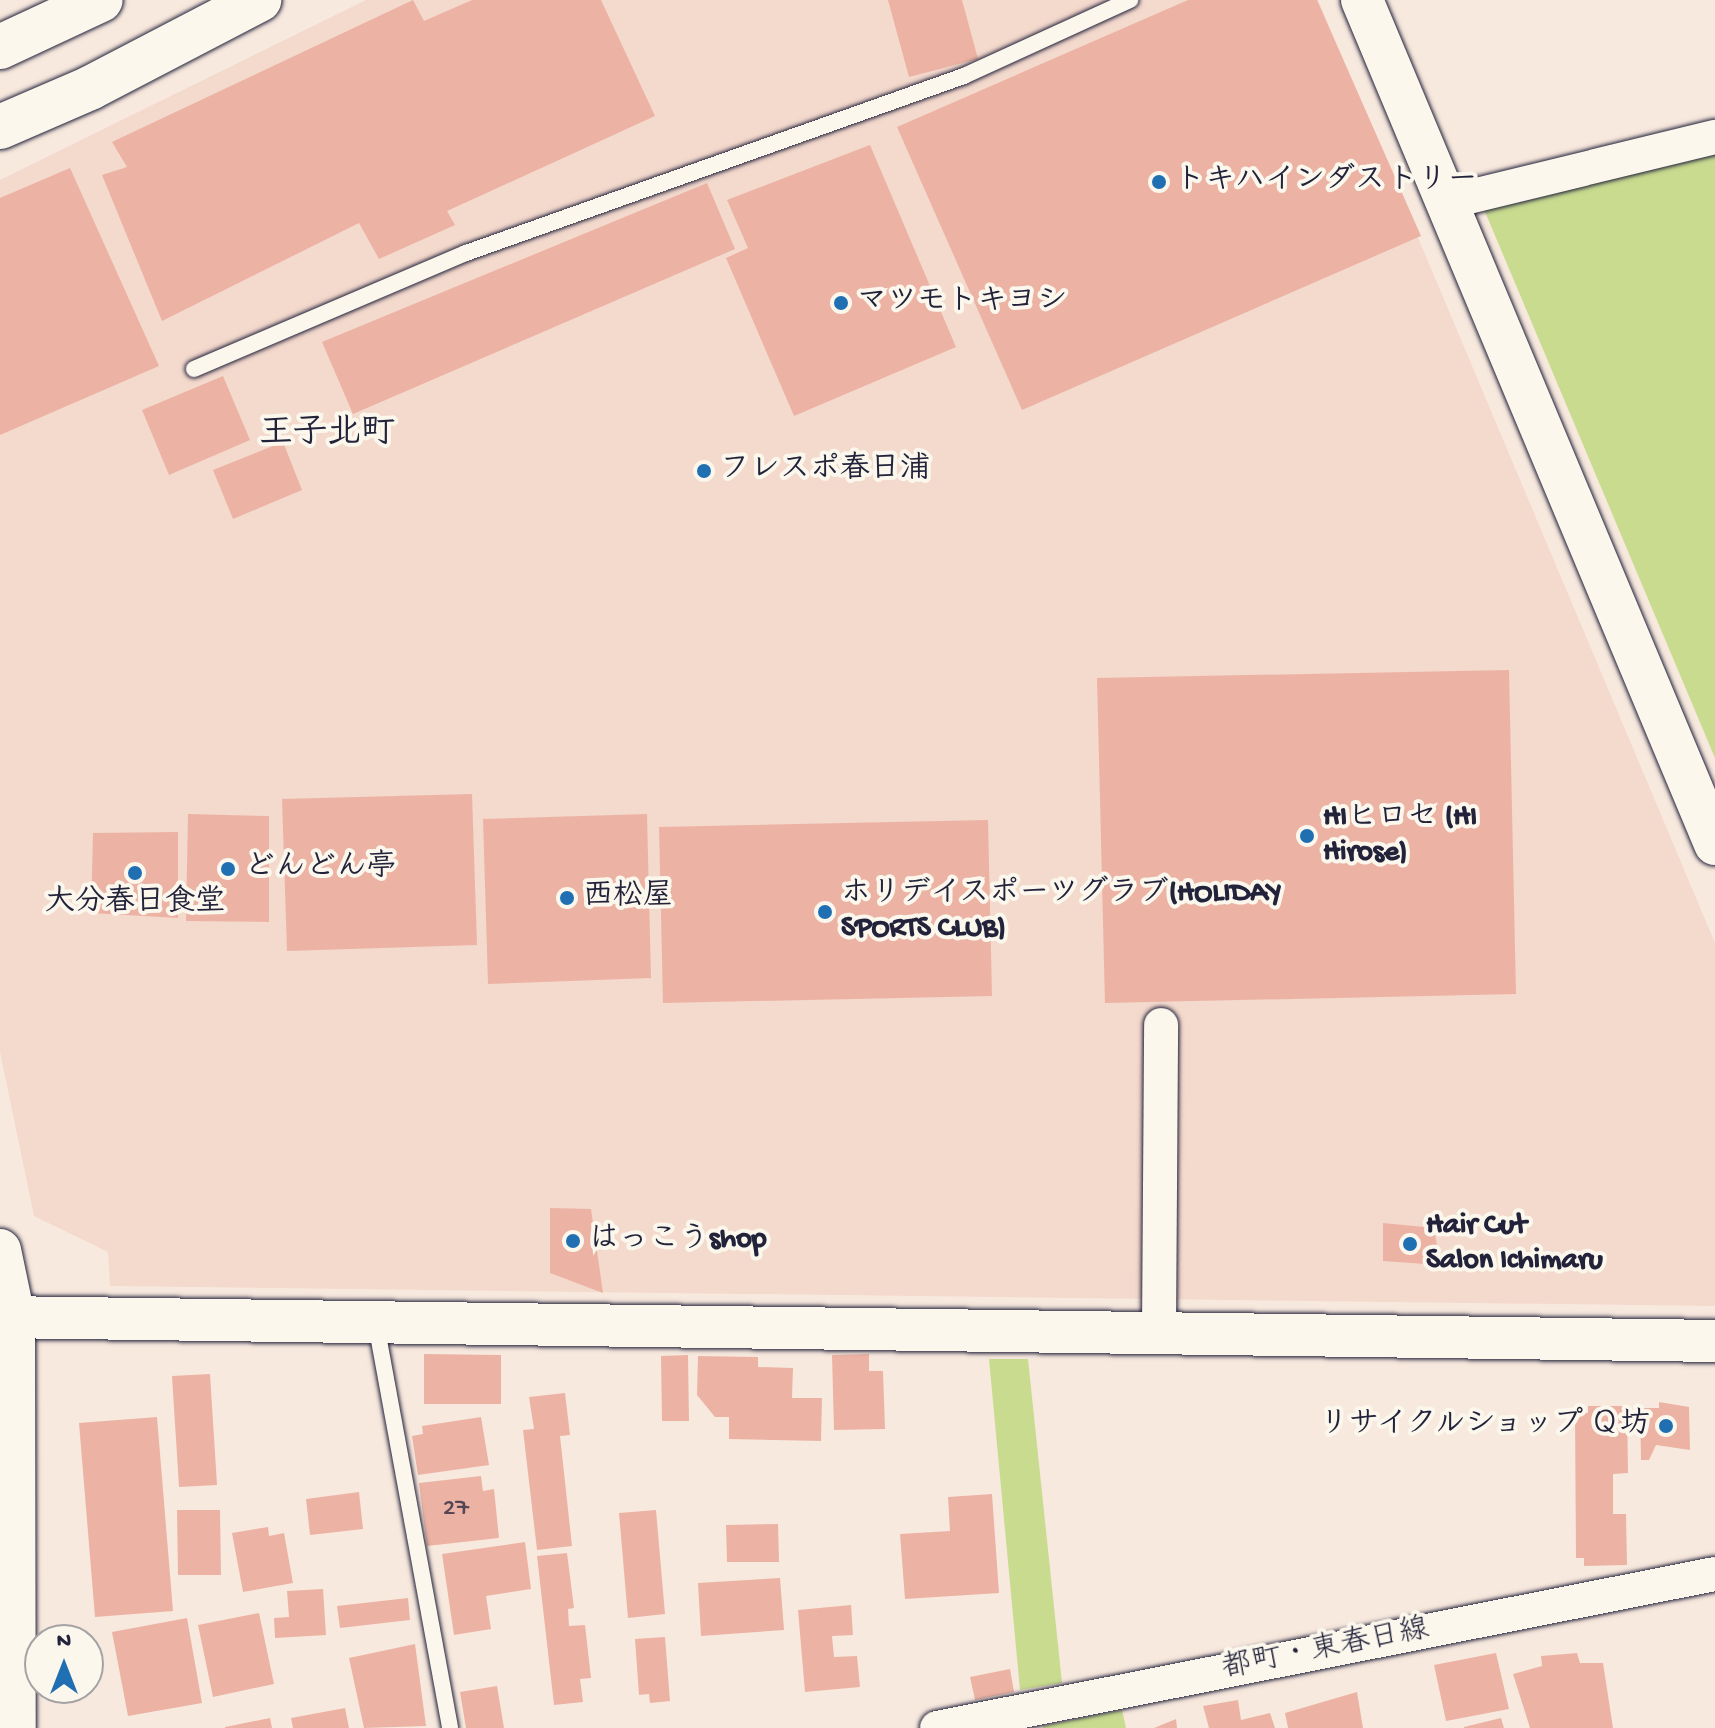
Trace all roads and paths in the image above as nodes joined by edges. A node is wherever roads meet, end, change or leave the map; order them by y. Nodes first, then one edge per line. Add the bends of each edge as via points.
1 (101, 0) edge
2 (259, 0) edge
3 (1130, 0) edge
4 (1362, 0) edge
5 (0, 47) edge
6 (0, 127) edge
7 (1715, 137) edge
8 (1448, 202) junction
9 (194, 369) dead end
10 (1715, 844) edge
11 (1161, 1025) dead end
12 (0, 1250) edge
13 (7, 1317) edge
14 (375, 1319) junction
15 (1159, 1329) junction
16 (1715, 1341) edge
17 (1715, 1574) edge
18 (15, 1728) edge
19 (450, 1728) edge
20 (937, 1728) edge

1 - 5 main road
2 - 6 main road via 90,88
3 - 9 lane via 964,76 466,253
4 - 8 street
7 - 8 street
8 - 10 street
11 - 15 street
12 - 13 street
13 - 14 street
13 - 18 street
14 - 15 street
14 - 19 lane
15 - 16 street
17 - 20 street, 都町・東春日線

